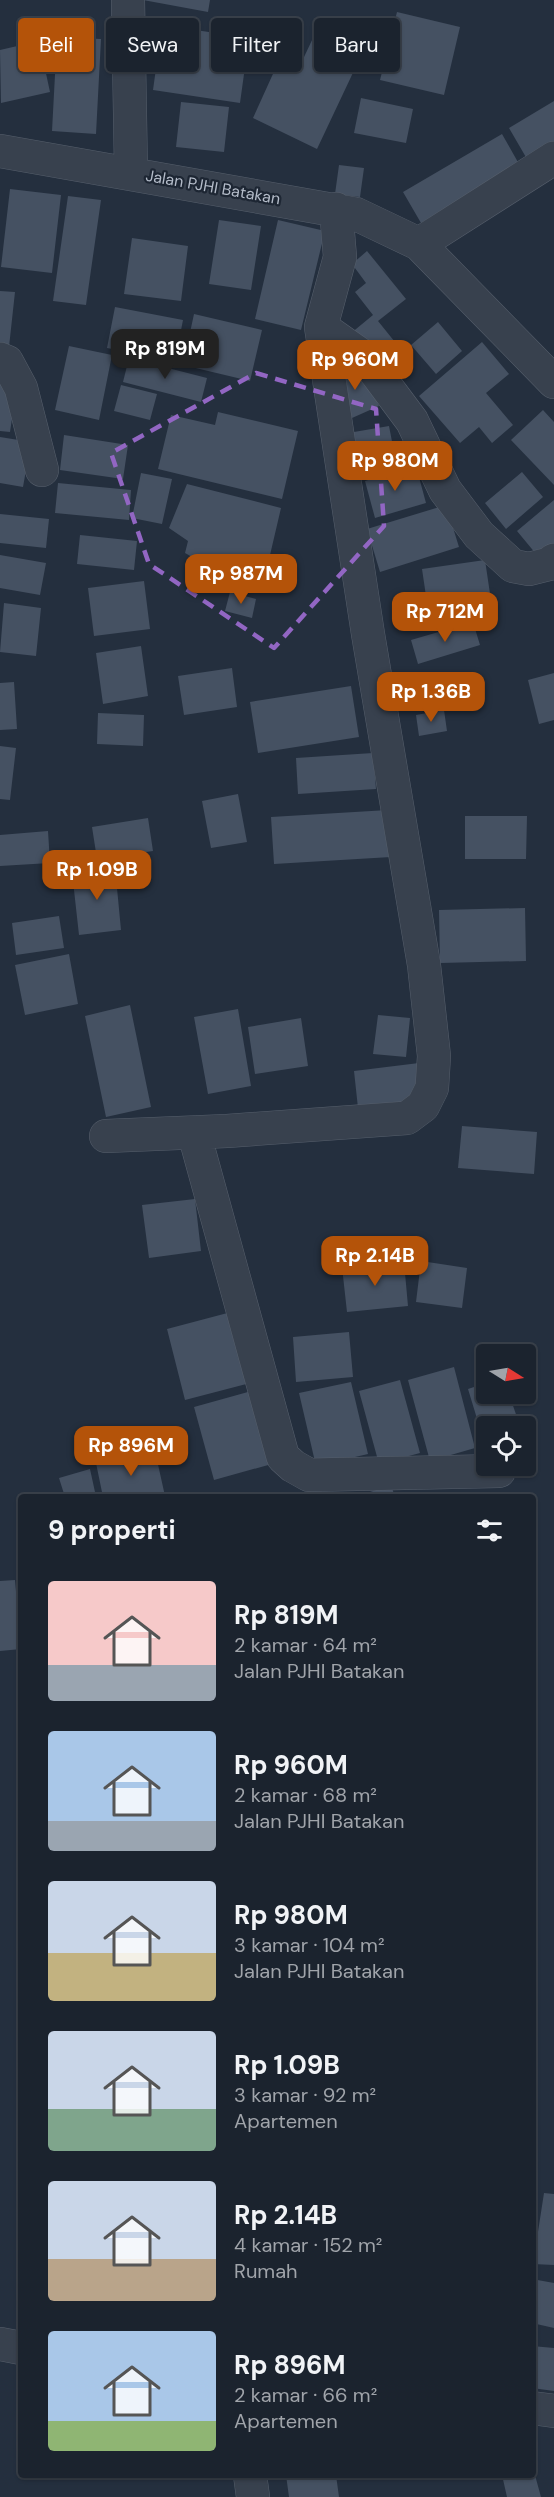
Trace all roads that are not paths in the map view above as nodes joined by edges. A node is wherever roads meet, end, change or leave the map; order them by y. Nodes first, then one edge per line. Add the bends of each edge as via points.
1 (128, 0) edge
2 (0, 151) edge
3 (554, 158) edge
4 (131, 172) junction
5 (336, 209) junction
6 (419, 244) junction
7 (321, 327) junction
8 (0, 359) edge
9 (554, 382) edge
10 (42, 470) dead end
11 (554, 560) edge
12 (194, 1133) junction
13 (106, 1136) dead end
14 (476, 1471) edge
15 (0, 2344) edge
16 (18, 2347) edge
17 (536, 2409) edge
18 (554, 2411) edge
19 (250, 2478) edge
20 (253, 2497) edge

1 - 4 street
2 - 4 street, Jalan PJHI Batakan
3 - 6 street
4 - 5 street, Jalan PJHI Batakan
5 - 6 street, Jalan PJHI Batakan via 356,214
5 - 7 street via 339,257
6 - 9 street
7 - 11 street via 365,358 412,421 445,490 479,535 513,566 529,569
7 - 12 street via 424,965 434,1056 432,1088 423,1106 407,1118
8 - 10 street via 7,362 21,388
12 - 13 street
12 - 14 street via 283,1457 309,1475
15 - 16 street
17 - 18 street
19 - 20 street

